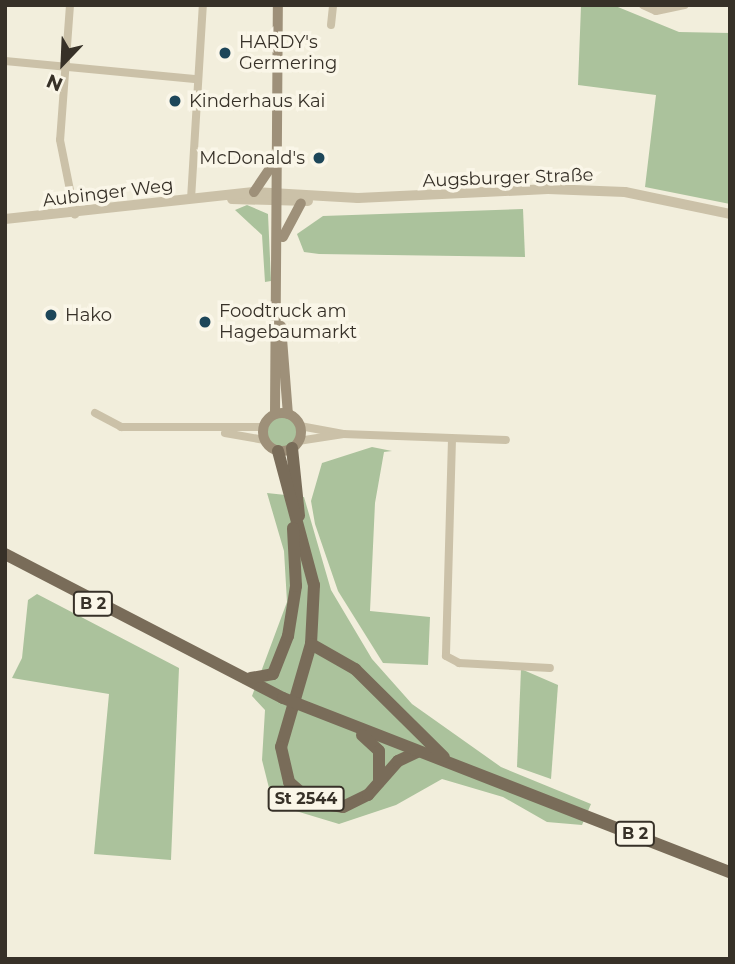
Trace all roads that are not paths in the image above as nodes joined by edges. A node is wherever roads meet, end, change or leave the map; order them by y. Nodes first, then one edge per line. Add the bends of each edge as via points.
1 (70, 5) edge
2 (204, 5) edge
3 (278, 5) edge
4 (332, 5) edge
5 (643, 5) edge
6 (684, 5) edge
7 (672, 7) edge
8 (331, 24) dead end
9 (5, 61) edge
10 (66, 66) junction
11 (197, 79) junction
12 (278, 155) junction
13 (254, 192) junction
14 (278, 197) junction
15 (215, 198) junction
16 (326, 198) junction
17 (191, 199) junction
18 (301, 203) junction
19 (75, 215) junction
20 (730, 215) edge
21 (5, 219) edge
22 (280, 247) junction
23 (279, 311) junction
24 (95, 413) dead end
25 (275, 414) junction
26 (288, 414) junction
27 (300, 426) junction
28 (263, 427) junction
29 (212, 431) junction
30 (343, 434) junction
31 (452, 439) junction
32 (264, 440) junction
33 (506, 440) dead end
34 (295, 445) junction
35 (278, 451) junction
36 (293, 517) junction
37 (302, 541) junction
38 (5, 554) edge
39 (311, 644) junction
40 (551, 668) dead end
41 (238, 677) junction
42 (360, 729) junction
43 (417, 752) junction
44 (455, 766) junction
45 (379, 782) junction
46 (730, 872) edge

1 - 10 street
2 - 11 street
3 - 12 main road
4 - 8 street
5 - 7 street
6 - 7 street
9 - 10 street
10 - 11 street
10 - 19 street via 60,143
11 - 17 street
12 - 13 main road
12 - 14 main road
13 - 14 street, Aubinger Weg
13 - 15 street, Aubinger Weg
14 - 15 street, Aubinger Weg
14 - 16 street, Augsburger Straße
14 - 18 street, Augsburger Straße
14 - 22 main road
15 - 17 street, Aubinger Weg
16 - 18 street, Augsburger Straße
16 - 20 street, Augsburger Straße via 586,190
17 - 19 street, Aubinger Weg
18 - 22 main road
19 - 21 street, Aubinger Weg
22 - 23 main road
23 - 25 main road
23 - 26 main road
24 - 29 street via 121,427
25 - 26 main road
25 - 28 main road
26 - 27 main road
27 - 30 street
27 - 34 main road, St 2544
28 - 29 street
28 - 32 main road
29 - 32 street
30 - 31 street
30 - 34 street
31 - 33 street
31 - 40 street via 445,652 459,663
32 - 35 main road
34 - 35 main road
34 - 37 main road, St 2544
35 - 36 main road, St 2544
36 - 37 main road, St 2544
36 - 41 main road via 295,604 281,659 264,680
37 - 39 main road, St 2544 via 314,585
38 - 41 main road, B 2
39 - 44 main road via 355,669 408,728
39 - 45 main road, St 2544 via 286,725 282,763 303,798 342,807
41 - 42 main road, B 2
42 - 43 main road, B 2
42 - 45 main road via 379,751
43 - 44 main road, B 2
43 - 45 main road via 402,758
44 - 46 main road, B 2

